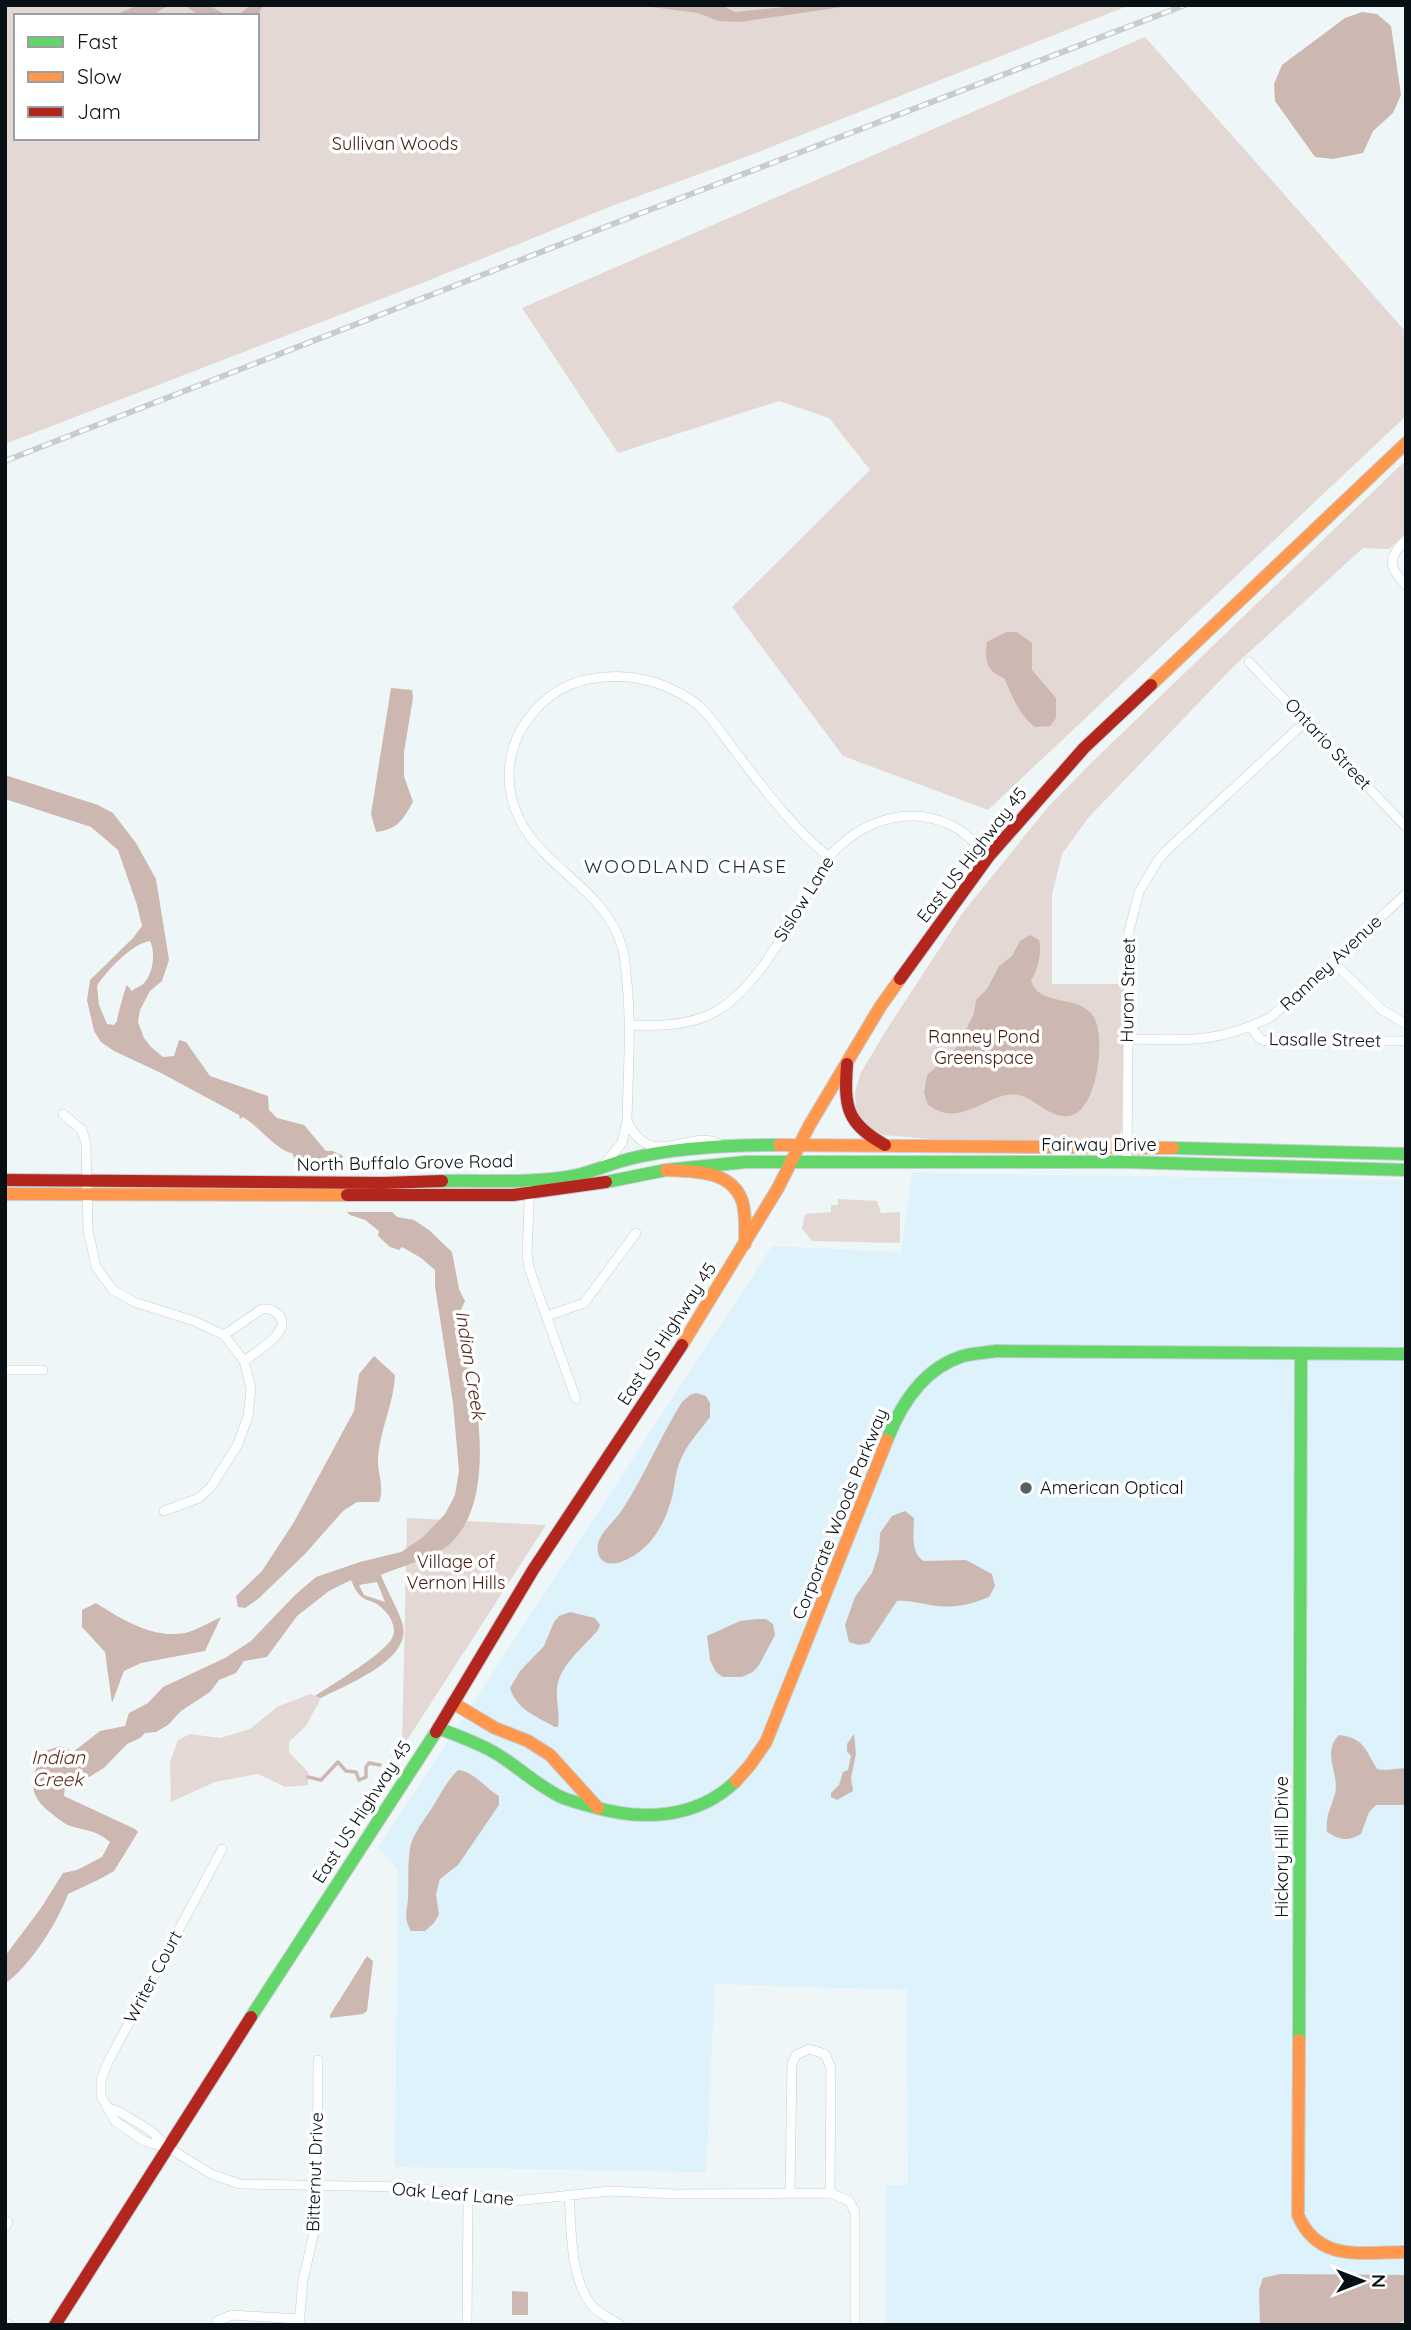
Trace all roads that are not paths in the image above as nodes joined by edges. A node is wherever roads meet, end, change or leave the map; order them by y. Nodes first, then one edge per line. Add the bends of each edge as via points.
1 (1406, 443) edge
2 (1406, 540) edge
3 (1406, 585) edge
4 (1249, 662) dead end
5 (1306, 721) junction
6 (1406, 827) edge
7 (989, 856) junction
8 (829, 857) junction
9 (1406, 894) edge
10 (1333, 962) junction
11 (1406, 1024) edge
12 (629, 1025) junction
13 (1251, 1027) junction
14 (1127, 1039) junction
15 (1406, 1041) edge
16 (847, 1062) junction
17 (63, 1114) dead end
18 (627, 1121) junction
19 (801, 1144) junction
20 (884, 1145) junction
21 (722, 1146) junction
22 (1126, 1148) junction
23 (1406, 1154) edge
24 (792, 1162) junction
25 (1127, 1162) junction
26 (666, 1170) junction
27 (1406, 1170) edge
28 (595, 1171) junction
29 (530, 1179) junction
30 (5, 1180) edge
31 (88, 1180) junction
32 (5, 1194) edge
33 (528, 1194) junction
34 (89, 1195) junction
35 (636, 1233) dead end
36 (745, 1244) junction
37 (547, 1316) junction
38 (224, 1335) junction
39 (1301, 1354) junction
40 (1406, 1354) edge
41 (244, 1362) junction
42 (5, 1370) edge
43 (43, 1370) dead end
44 (576, 1399) dead end
45 (164, 1511) dead end
46 (453, 1703) junction
47 (438, 1728) junction
48 (599, 1808) junction
49 (222, 1849) dead end
50 (318, 2060) dead end
51 (169, 2148) junction
52 (317, 2187) junction
53 (830, 2193) junction
54 (790, 2194) junction
55 (569, 2196) junction
56 (468, 2197) junction
57 (1406, 2252) edge
58 (299, 2322) edge
59 (55, 2325) edge
60 (217, 2325) edge
61 (467, 2325) edge
62 (621, 2325) edge
63 (855, 2325) edge

1 - 7 main road, East US Highway 45 via 1084,748
2 - 3 street via 1392,557 1395,572
4 - 5 street, Ontario Street
5 - 6 street, Ontario Street
5 - 14 street, Huron Street via 1166,851 1139,892 1129,931
7 - 8 street, Sislow Lane via 951,825 913,816 860,829
7 - 16 main road, East US Highway 45 via 880,1007
8 - 12 street, Sislow Lane via 755,977 734,1001 705,1017 676,1024
8 - 12 street via 782,813 701,707 670,687 616,676 585,678 559,688 522,728 509,765 509,795 532,842 603,908 622,947
9 - 10 street, Ranney Avenue
10 - 11 street, Lasalle Street via 1382,1010
10 - 13 street, Ranney Avenue via 1283,1008
12 - 18 street
13 - 14 street, Ranney Avenue via 1199,1040
13 - 15 street, Lasalle Street via 1266,1041
14 - 22 street, Huron Street
16 - 19 main road, East US Highway 45
16 - 20 main road via 851,1120 866,1136
17 - 31 street via 82,1130
18 - 21 street via 640,1140 651,1146 705,1141
18 - 28 street via 622,1143
19 - 20 main road, Fairway Drive
19 - 21 main road, North Buffalo Grove Road
19 - 24 main road, East US Highway 45
20 - 22 main road, Fairway Drive
21 - 28 main road, North Buffalo Grove Road via 629,1158
22 - 23 main road, Fairway Drive
22 - 25 street, Huron Street
24 - 25 main road, Fairway Drive
24 - 26 main road, North Buffalo Grove Road
24 - 36 main road, East US Highway 45
25 - 27 main road, Fairway Drive
26 - 33 main road, North Buffalo Grove Road
26 - 36 main road via 700,1171 722,1178 738,1191
28 - 29 main road, North Buffalo Grove Road
29 - 31 main road, North Buffalo Grove Road via 383,1183
29 - 33 street
30 - 31 main road, North Buffalo Grove Road
31 - 34 street
32 - 34 main road, North Buffalo Grove Road
33 - 34 main road, North Buffalo Grove Road
33 - 37 street via 527,1255
34 - 38 street via 88,1230 96,1267 113,1290
35 - 37 street via 584,1303
36 - 46 main road, East US Highway 45 via 533,1570
37 - 44 street
38 - 41 street
38 - 41 street via 262,1310 276,1312 282,1324 277,1337
39 - 40 main road, Corporate Woods Parkway
39 - 48 main road, Corporate Woods Parkway via 996,1351 962,1356 933,1371 909,1396 893,1425 755,1760 733,1786 679,1813 647,1817
39 - 57 main road, Hickory Hill Drive via 1298,2215 1311,2239 1332,2250
41 - 45 street via 251,1389 238,1444 199,1498
42 - 43 street
46 - 47 main road, East US Highway 45
46 - 48 main road via 550,1755
47 - 48 main road, Corporate Woods Parkway via 494,1752 558,1796
47 - 51 main road, East US Highway 45
49 - 51 street, Writer Court via 101,2080 101,2096 109,2108 151,2131
50 - 52 street, Bitternut Drive
51 - 52 street, Oak Leaf Lane via 211,2174 240,2184
51 - 59 main road, East US Highway 45
52 - 56 street, Oak Leaf Lane via 406,2187
52 - 58 street, Bitternut Drive via 317,2220
53 - 54 street, Oak Leaf Lane
53 - 54 street via 831,2068 825,2054 808,2049 796,2055 792,2064
53 - 63 street via 849,2201 855,2211
54 - 55 street, Oak Leaf Lane via 610,2191
55 - 56 street, Oak Leaf Lane via 515,2201
55 - 62 street via 581,2286 594,2308
56 - 61 street
58 - 60 street via 232,2315 217,2320

